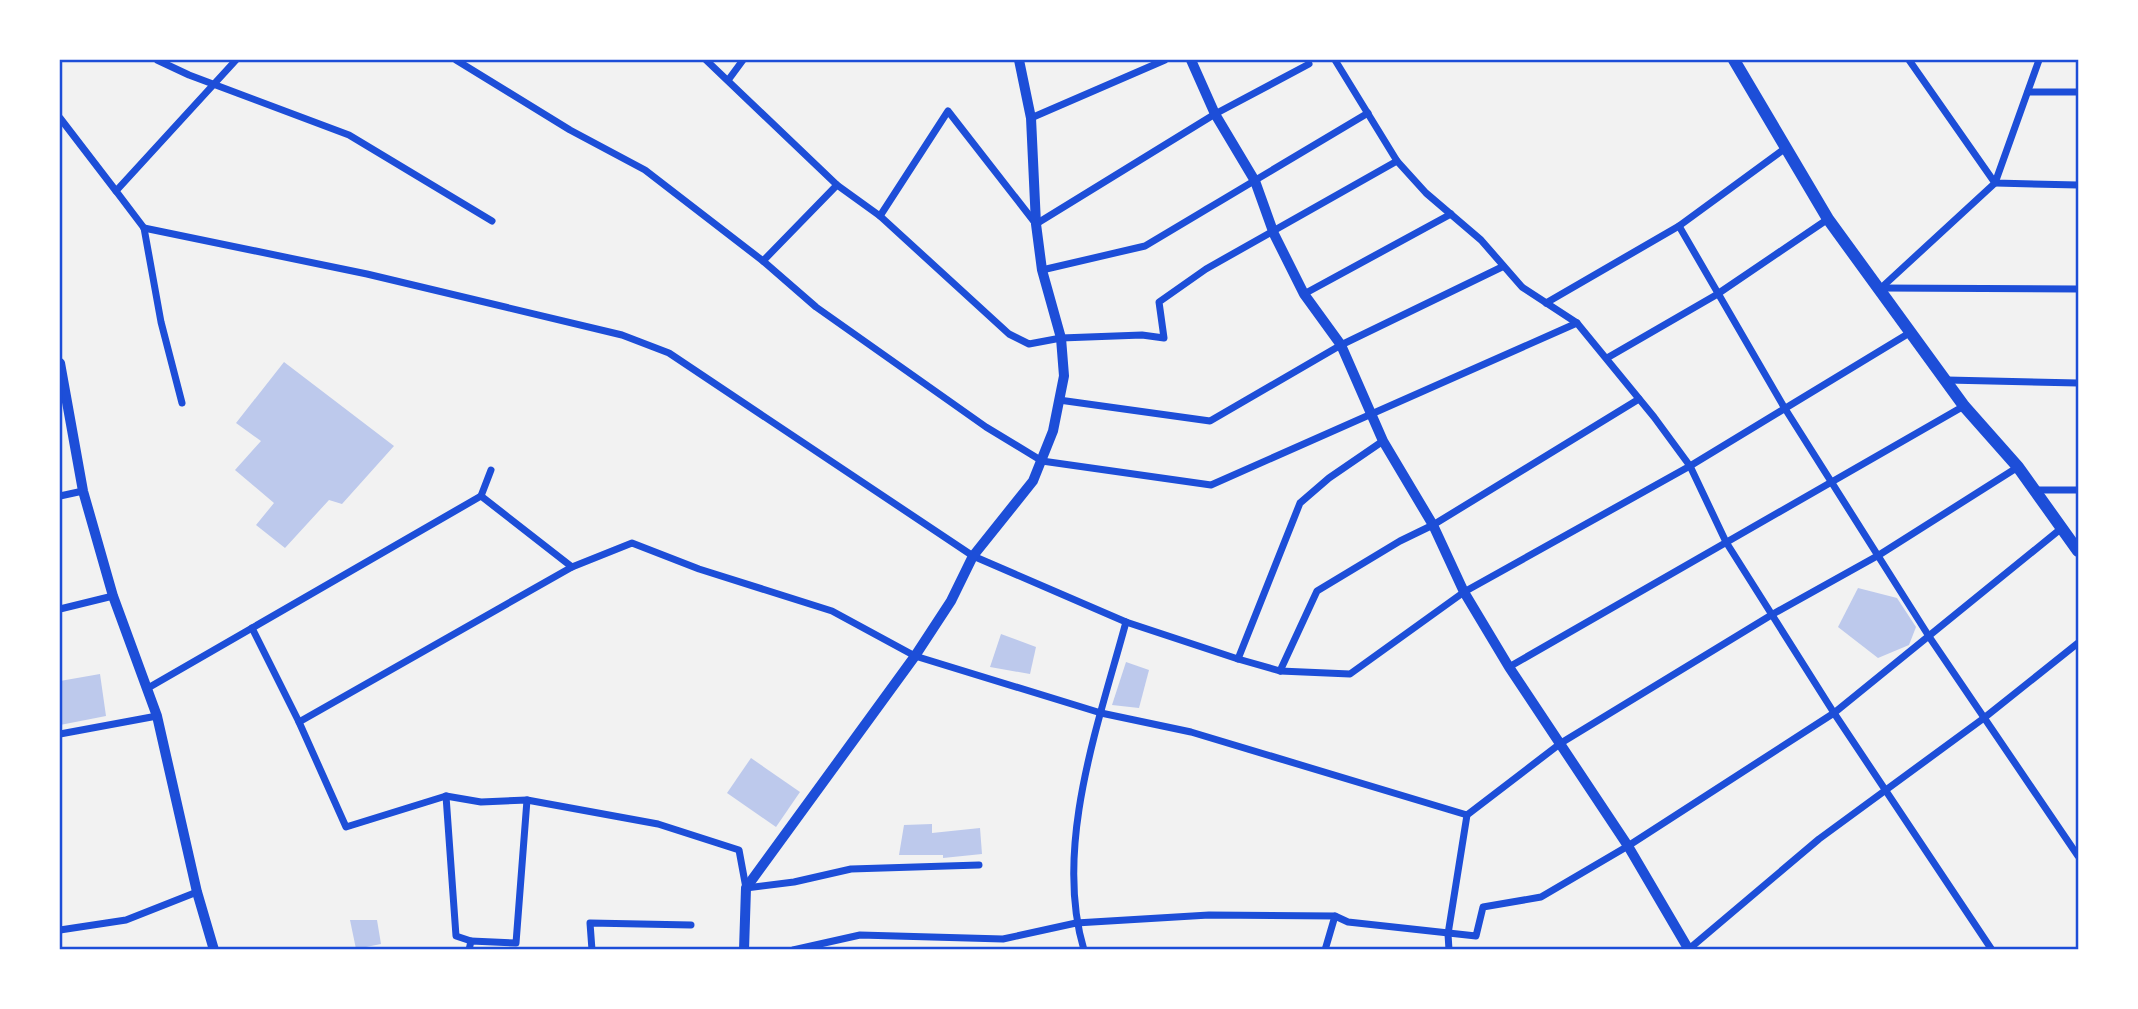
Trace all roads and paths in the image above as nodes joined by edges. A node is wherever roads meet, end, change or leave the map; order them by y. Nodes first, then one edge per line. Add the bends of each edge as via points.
1 (157, 60) edge
2 (236, 60) edge
3 (456, 60) edge
4 (706, 60) edge
5 (743, 60) edge
6 (1020, 60) edge
7 (1165, 60) edge
8 (1191, 60) edge
9 (1335, 60) edge
10 (1734, 60) edge
11 (1909, 60) edge
12 (2039, 60) edge
13 (1309, 64) dead end
14 (729, 79) junction
15 (214, 85) junction
16 (2028, 92) junction
17 (2078, 92) edge
18 (1368, 113) junction
19 (1215, 114) junction
20 (60, 118) edge
21 (1031, 118) junction
22 (1788, 147) junction
23 (1397, 162) junction
24 (1255, 181) junction
25 (1995, 183) junction
26 (836, 185) junction
27 (2078, 185) edge
28 (116, 191) junction
29 (1451, 214) junction
30 (880, 216) junction
31 (1828, 219) junction
32 (492, 221) dead end
33 (1036, 225) junction
34 (1678, 226) junction
35 (144, 228) junction
36 (1274, 234) junction
37 (763, 261) junction
38 (1502, 267) junction
39 (1042, 270) junction
40 (1881, 288) junction
41 (2078, 289) edge
42 (1304, 294) junction
43 (1716, 295) junction
44 (1546, 303) junction
45 (1577, 323) junction
46 (1912, 332) junction
47 (1061, 338) junction
48 (1341, 345) junction
49 (1607, 358) junction
50 (60, 363) edge
51 (1946, 380) junction
52 (2078, 383) edge
53 (1639, 399) junction
54 (1059, 400) junction
55 (181, 403) dead end
56 (1964, 406) junction
57 (1784, 407) junction
58 (1371, 413) junction
59 (1383, 441) junction
60 (1042, 461) junction
61 (1690, 466) junction
62 (2018, 467) junction
63 (491, 470) dead end
64 (1833, 483) junction
65 (2035, 490) junction
66 (83, 491) junction
67 (2078, 491) edge
68 (60, 496) edge
69 (481, 496) junction
70 (1433, 525) junction
71 (2063, 527) junction
72 (1726, 542) junction
73 (2078, 551) edge
74 (1879, 555) junction
75 (973, 556) junction
76 (572, 567) junction
77 (1464, 592) junction
78 (113, 596) junction
79 (60, 609) edge
80 (1773, 614) junction
81 (1126, 622) junction
82 (252, 628) junction
83 (1930, 638) junction
84 (2078, 643) edge
85 (915, 656) junction
86 (1238, 659) junction
87 (1509, 667) junction
88 (1280, 671) junction
89 (148, 688) junction
90 (1101, 713) junction
91 (1834, 713) junction
92 (157, 716) junction
93 (1984, 718) junction
94 (299, 722) junction
95 (60, 734) edge
96 (1561, 743) junction
97 (1886, 789) junction
98 (446, 796) junction
99 (527, 800) junction
100 (1467, 815) junction
101 (1628, 846) junction
102 (2078, 856) edge
103 (979, 865) dead end
104 (746, 888) junction
105 (197, 892) junction
106 (1335, 916) junction
107 (1076, 923) junction
108 (691, 925) dead end
109 (60, 930) edge
110 (1448, 934) junction
111 (471, 941) junction
112 (1689, 949) edge
113 (214, 950) edge
114 (469, 950) edge
115 (592, 950) edge
116 (744, 950) edge
117 (793, 950) edge
118 (1084, 950) edge
119 (1325, 950) edge
120 (1449, 950) edge
121 (1992, 950) edge

1 - 15 street
2 - 15 street
3 - 37 street via 645,170
4 - 14 street
5 - 14 street
6 - 21 street
7 - 21 street
8 - 19 street
9 - 18 street
10 - 22 main road
11 - 25 street
12 - 16 street
13 - 19 street
14 - 26 street
15 - 28 street
15 - 32 street via 349,135
16 - 17 street
16 - 25 street
18 - 23 street
18 - 24 street
19 - 24 street
19 - 33 street
20 - 28 street
21 - 33 street
22 - 31 main road
22 - 34 street
23 - 29 street
23 - 36 street
24 - 36 street
24 - 39 street via 1145,246
25 - 27 street
25 - 40 street
26 - 30 street
26 - 37 street
28 - 35 street
29 - 38 street via 1481,240
29 - 42 street
30 - 33 street via 948,111
30 - 47 street via 1009,334 1029,344
31 - 40 main road
31 - 43 street
33 - 39 street
34 - 43 street
34 - 44 street
35 - 55 street
35 - 75 street via 368,274 622,335 669,353
36 - 42 street
36 - 47 street via 1206,269 1159,302 1164,338
37 - 60 street via 816,307
38 - 44 street
38 - 48 street
39 - 47 street
40 - 41 street
40 - 46 main road
42 - 48 street
43 - 49 street
43 - 57 street
44 - 45 street
45 - 49 street
45 - 58 street
46 - 51 main road
46 - 57 street
47 - 54 street via 1064,376
48 - 54 street via 1210,421
48 - 58 street
49 - 53 street
50 - 66 street
51 - 52 street
51 - 56 main road
53 - 61 street
53 - 70 street
54 - 60 street via 1054,431
56 - 62 main road
56 - 64 street
57 - 61 street
57 - 64 street
58 - 59 street
58 - 60 street via 1211,485
59 - 70 street
59 - 86 street via 1300,503
60 - 75 street via 1033,481
61 - 72 street
61 - 77 street
62 - 65 main road
62 - 74 street
63 - 69 street
64 - 72 street
64 - 74 street
65 - 67 street
65 - 71 main road
66 - 68 street
66 - 78 street
69 - 76 street
69 - 82 street
70 - 77 street
70 - 88 street via 1317,591
71 - 73 main road
71 - 83 street
72 - 80 street
72 - 87 street
74 - 80 street
74 - 83 street
75 - 81 street
75 - 85 street via 951,601
76 - 85 street via 632,543 832,611
76 - 94 street
77 - 87 street
77 - 88 street via 1350,674
78 - 79 street
78 - 89 street
80 - 91 street
80 - 96 street
81 - 86 street
81 - 90 street
82 - 89 street
82 - 94 street
83 - 91 street
83 - 93 street
84 - 93 street
85 - 90 street
85 - 104 street
86 - 88 street
87 - 96 street
89 - 92 street
90 - 100 street via 1191,732
90 - 107 street via 1076,817
91 - 97 street
91 - 101 street
92 - 95 street
92 - 105 street
93 - 97 street
93 - 102 street
94 - 98 street via 346,827
96 - 100 street
96 - 101 street
97 - 112 street
97 - 121 street
98 - 99 street via 481,802
98 - 111 street via 456,936
99 - 104 street via 658,824 738,850
99 - 111 street via 516,943
100 - 110 street
101 - 110 street via 1541,897 1483,907 1476,936
101 - 112 street
103 - 104 street via 851,869
104 - 116 street
105 - 109 street via 126,920
105 - 113 street
106 - 107 street via 1209,915
106 - 110 street via 1348,922
106 - 119 street
107 - 117 street via 1003,939 860,935
107 - 118 street
108 - 115 street via 590,923
110 - 120 street
111 - 114 street

